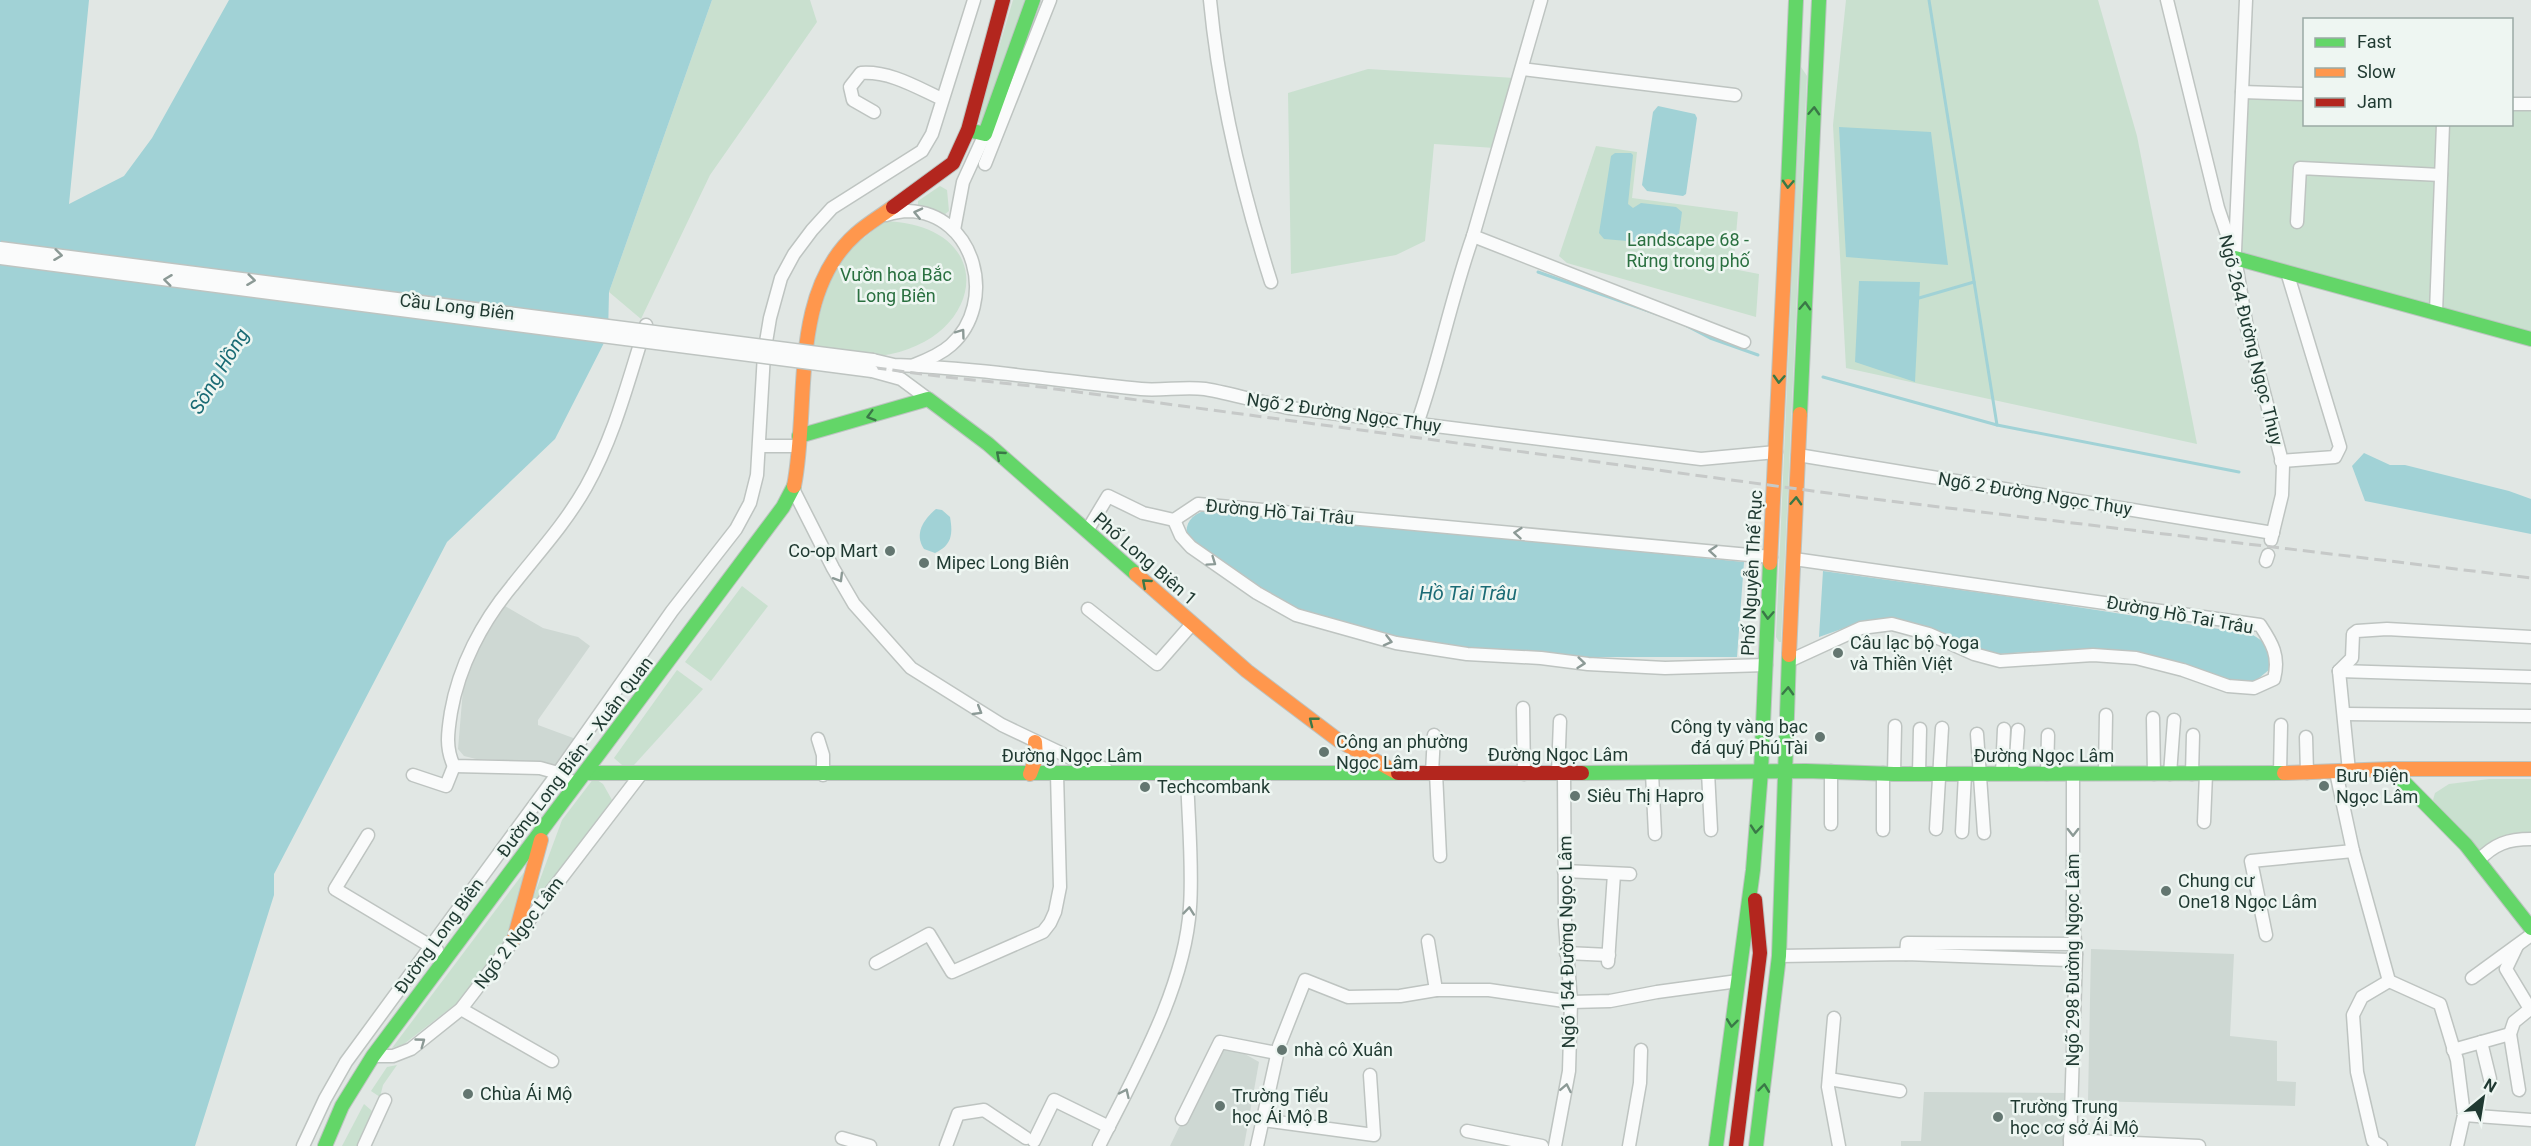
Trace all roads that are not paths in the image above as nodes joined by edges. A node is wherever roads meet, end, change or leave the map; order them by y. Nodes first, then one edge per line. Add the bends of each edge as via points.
1 (974, 0) edge
2 (1003, 0) edge
3 (1033, 0) edge
4 (1050, 0) edge
5 (1210, 0) edge
6 (1541, 0) edge
7 (1796, 0) edge
8 (1819, 0) edge
9 (2167, 0) edge
10 (2246, 0) edge
11 (1522, 69) junction
12 (2242, 92) junction
13 (2303, 94) edge
14 (1735, 96) dead end
15 (942, 99) junction
16 (2513, 104) edge
17 (2531, 104) edge
18 (874, 112) dead end
19 (2443, 126) edge
20 (968, 130) junction
21 (986, 134) junction
22 (953, 163) junction
23 (985, 164) dead end
24 (2441, 175) junction
25 (963, 182) junction
26 (879, 216) junction
27 (2297, 222) dead end
28 (954, 230) junction
29 (1473, 236) junction
30 (0, 248) edge
31 (0, 258) edge
32 (2235, 258) junction
33 (2287, 272) junction
34 (1271, 282) dead end
35 (2436, 313) junction
36 (646, 325) dead end
37 (2531, 339) edge
38 (1744, 342) dead end
39 (913, 365) junction
40 (872, 366) junction
41 (928, 399) junction
42 (1417, 424) junction
43 (799, 441) junction
44 (760, 446) junction
45 (1776, 452) junction
46 (1798, 454) junction
47 (2281, 461) junction
48 (793, 489) junction
49 (1174, 520) junction
50 (1087, 531) junction
51 (2272, 537) joint
52 (1771, 557) junction
53 (1794, 559) junction
54 (1088, 609) dead end
55 (1192, 624) junction
56 (2531, 636) edge
57 (1789, 661) junction
58 (1766, 665) junction
59 (2339, 671) junction
60 (2531, 677) edge
61 (1522, 708) dead end
62 (2345, 714) junction
63 (2106, 715) dead end
64 (2531, 716) edge
65 (2153, 718) dead end
66 (2174, 720) dead end
67 (1560, 722) dead end
68 (2281, 725) dead end
69 (1895, 726) dead end
70 (1942, 728) dead end
71 (1920, 729) dead end
72 (2004, 729) dead end
73 (2018, 730) dead end
74 (1977, 734) dead end
75 (1434, 735) dead end
76 (2048, 735) dead end
77 (2193, 735) dead end
78 (2306, 737) dead end
79 (818, 739) dead end
80 (1338, 740) junction
81 (1035, 742) junction
82 (454, 766) junction
83 (2531, 769) edge
84 (2391, 770) junction
85 (2426, 770) junction
86 (1761, 771) junction
87 (1784, 771) junction
88 (1831, 771) junction
89 (1708, 772) junction
90 (2343, 772) junction
91 (558, 773) junction
92 (585, 773) junction
93 (1335, 773) junction
94 (1398, 773) junction
95 (1434, 773) junction
96 (1561, 773) junction
97 (1889, 773) junction
98 (2009, 773) junction
99 (2105, 773) junction
100 (2280, 773) junction
101 (2307, 773) junction
102 (640, 774) junction
103 (1030, 774) junction
104 (1057, 774) junction
105 (1121, 774) junction
106 (1186, 774) junction
107 (1524, 774) junction
108 (1652, 774) junction
109 (1919, 774) junction
110 (1940, 774) junction
111 (1965, 774) junction
112 (1979, 774) junction
113 (2047, 774) junction
114 (2073, 774) junction
115 (2154, 774) junction
116 (2170, 774) junction
117 (2199, 774) junction
118 (413, 775) dead end
119 (823, 775) junction
120 (576, 784) junction
121 (2421, 796) junction
122 (2204, 822) dead end
123 (1831, 824) dead end
124 (543, 829) junction
125 (1936, 829) dead end
126 (1711, 830) dead end
127 (1883, 830) dead end
128 (1962, 832) dead end
129 (1984, 833) dead end
130 (1655, 834) dead end
131 (368, 835) dead end
132 (2531, 839) edge
133 (2353, 851) junction
134 (1440, 856) dead end
135 (2478, 861) junction
136 (1753, 870) junction
137 (1564, 872) junction
138 (1780, 872) junction
139 (1614, 873) junction
140 (1630, 874) dead end
141 (2531, 928) edge
142 (2266, 935) dead end
143 (2531, 935) edge
144 (514, 939) junction
145 (1428, 941) dead end
146 (2517, 946) junction
147 (432, 947) junction
148 (2076, 949) junction
149 (1566, 953) junction
150 (1760, 953) junction
151 (1779, 956) junction
152 (448, 957) junction
153 (876, 963) dead end
154 (2472, 978) dead end
155 (1738, 981) junction
156 (2389, 981) junction
157 (1436, 990) junction
158 (1571, 1002) junction
159 (461, 1009) junction
160 (1834, 1018) dead end
161 (2510, 1034) junction
162 (2481, 1042) junction
163 (1641, 1050) dead end
164 (2453, 1050) junction
165 (1277, 1053) junction
166 (373, 1056) junction
167 (552, 1061) dead end
168 (346, 1062) junction
169 (362, 1071) junction
170 (1370, 1075) dead end
171 (1829, 1079) junction
172 (2490, 1079) dead end
173 (2519, 1090) dead end
174 (1900, 1091) dead end
175 (385, 1100) dead end
176 (2464, 1115) junction
177 (1182, 1119) dead end
178 (1263, 1120) junction
179 (2531, 1120) edge
180 (1109, 1127) junction
181 (1467, 1131) dead end
182 (842, 1138) dead end
183 (2070, 1143) edge
184 (303, 1146) edge
185 (325, 1146) edge
186 (364, 1146) edge
187 (870, 1146) edge
188 (946, 1146) edge
189 (1100, 1146) edge
190 (1257, 1146) edge
191 (1542, 1146) edge
192 (1555, 1146) edge
193 (1629, 1146) edge
194 (1716, 1146) edge
195 (1736, 1146) edge
196 (1756, 1146) edge
197 (1839, 1146) edge
198 (2199, 1146) edge
199 (2381, 1146) edge
200 (2457, 1146) edge

1 - 15 street, Đường Long Biên
2 - 20 main road
3 - 21 main road
4 - 23 street
5 - 34 street via 1213,35 1244,192
6 - 11 street
7 -> 45 main road, Phố Nguyễn Thế Rục
46 -> 8 main road
9 - 32 street, Ngõ 264 Đường Ngọc Thụy via 2218,208
10 - 12 street
11 - 14 street
11 - 29 street
12 - 13 street
12 - 32 street
15 - 18 street via 899,79 861,73 850,87 853,100
15 - 44 street, Đường Long Biên via 932,134 922,151 832,208 794,254 781,278 764,354
16 - 17 street
19 - 24 street
20 - 21 main road
20 - 22 main road
21 - 25 street
22 - 25 street
22 - 26 main road, Đường Long Biên – Xuân Quan
24 - 27 street via 2300,168
24 - 35 street
25 - 28 street
28 -> 26 street via 921,213
26 - 43 main road, Đường Long Biên – Xuân Quan via 855,236 834,262 818,292 808,332
39 -> 28 street via 950,346 972,317 976,302 974,262
29 - 38 street
29 - 42 street
30 -> 40 street, Cầu Long Biên, bridge
40 -> 31 street, Cầu Long Biên, bridge
32 - 33 main road
32 - 47 street, Ngõ 264 Đường Ngọc Thụy via 2247,328
33 - 35 main road
33 - 47 street via 2340,447 2335,457
35 - 37 main road
36 - 82 street via 622,406 585,488 555,535 497,606 468,656 449,725 448,746
39 - 40 street, Cầu Long Biên
39 - 42 street, Ngõ 2 Đường Ngọc Thụy via 1143,389 1188,387 1290,408
40 - 41 street, Phố Long Biên 1 via 901,379
41 -> 43 main road
50 -> 41 main road, Phố Long Biên 1 via 988,444
42 - 45 street, Ngõ 2 Đường Ngọc Thụy via 1701,459
43 - 44 street
43 - 48 main road, Đường Long Biên – Xuân Quan
44 - 91 street, Đường Long Biên via 755,489 744,517
45 - 52 main road, Phố Nguyễn Thế Rục
46 - 51 street, Ngõ 2 Đường Ngọc Thụy
53 -> 46 main road
47 - 51 street, Ngõ 264 Đường Ngọc Thụy via 2283,486
48 -> 81 street via 854,604 888,644 920,674
48 - 92 main road, Đường Long Biên – Xuân Quan via 772,524
49 - 50 street via 1143,513 1108,496
52 -> 49 street, Đường Hồ Tai Trâu via 1198,504
49 -> 58 street via 1191,547 1288,611 1396,643 1467,654 1605,665
55 -> 50 main road, Phố Long Biên 1
52 -> 58 main road, Phố Nguyễn Thế Rục
53 - 57 main road
53 - 57 street, Đường Hồ Tai Trâu via 2260,625 2274,646 2277,667 2274,679 2254,688 2228,686 2136,658 2093,655 2000,661 1892,624 1861,628
54 - 55 street via 1157,664
80 -> 55 main road, Phố Long Biên 1
56 - 59 street via 2357,630 2353,634 2352,658
87 -> 57 main road
58 - 86 main road, Phố Nguyễn Thế Rục
59 - 60 street
59 - 62 street
61 - 107 street
62 - 64 street
62 - 90 street
63 - 99 street
65 - 115 street
66 - 116 street
67 - 96 street, Ngõ 154 Đường Ngọc Lâm
68 - 100 street
69 - 97 street
70 - 110 street
71 - 109 street
72 - 98 street
73 - 98 street
74 - 112 street
75 - 95 street
76 - 113 street
77 - 117 street
78 - 101 street
79 - 119 street
80 - 93 main road
80 - 94 main road, Phố Long Biên 1
81 - 103 main road via 1036,758
81 - 105 street
82 - 91 street via 540,768
82 - 118 street via 446,786
83 - 85 main road, Đường Ngọc Lâm
84 - 85 main road, Đường Ngọc Lâm
84 - 90 main road, Đường Ngọc Lâm
84 - 121 main road
85 - 121 main road via 2416,782
86 - 87 main road, Đường Ngọc Lâm
86 - 89 main road, Đường Ngọc Lâm
86 -> 136 main road, Phố Nguyễn Thế Rục
87 - 88 main road, Đường Ngọc Lâm
87 - 138 main road
88 - 97 main road, Đường Ngọc Lâm
88 - 123 street
89 - 108 main road, Đường Ngọc Lâm
89 - 126 street
90 - 101 main road, Đường Ngọc Lâm
90 - 133 street
91 - 120 street
91 - 147 street, Đường Long Biên
92 - 102 main road, Đường Ngọc Lâm
92 - 120 main road, Đường Long Biên – Xuân Quan
93 - 94 main road, Đường Ngọc Lâm
93 - 106 main road, Đường Ngọc Lâm
94 - 95 main road, Đường Ngọc Lâm
95 - 107 main road, Đường Ngọc Lâm
95 - 134 street
96 - 107 main road, Đường Ngọc Lâm
96 - 108 main road, Đường Ngọc Lâm
96 - 137 street, Ngõ 154 Đường Ngọc Lâm
97 - 109 main road, Đường Ngọc Lâm
97 - 127 street
98 - 112 main road, Đường Ngọc Lâm
98 - 113 main road, Đường Ngọc Lâm
99 - 114 main road, Đường Ngọc Lâm
99 - 115 main road, Đường Ngọc Lâm
100 - 101 main road, Đường Ngọc Lâm
100 - 117 main road, Đường Ngọc Lâm
102 - 119 main road, Đường Ngọc Lâm
102 - 144 street, Ngõ 2 Ngọc Lâm
103 - 104 main road, Đường Ngọc Lâm
103 - 119 main road, Đường Ngọc Lâm
104 - 105 main road, Đường Ngọc Lâm
104 - 153 street via 1060,887 1050,923 1043,933 952,972 929,934
105 - 106 main road, Đường Ngọc Lâm
180 -> 106 street via 1165,1009 1182,959 1190,907
108 - 130 street
109 - 110 main road, Đường Ngọc Lâm
110 - 111 main road, Đường Ngọc Lâm
110 - 125 street
111 - 112 main road, Đường Ngọc Lâm
111 - 128 street
112 - 129 street
113 - 114 main road, Đường Ngọc Lâm
114 -> 148 street, Ngõ 298 Đường Ngọc Lâm
115 - 116 main road, Đường Ngọc Lâm
116 - 117 main road, Đường Ngọc Lâm
117 - 122 street
120 - 124 main road, Đường Long Biên – Xuân Quan
121 - 135 main road
124 - 144 main road
124 - 152 main road, Đường Long Biên – Xuân Quan
131 - 147 street via 335,889
132 - 135 street via 2496,845
133 - 142 street via 2252,861
133 - 156 street
135 - 141 main road
136 - 150 main road
136 - 155 main road, Phố Nguyễn Thế Rục
137 - 139 street
137 - 149 street, Ngõ 154 Đường Ngọc Lâm
138 - 150 main road
138 - 151 main road
139 - 140 street
139 - 149 street via 1609,958
143 - 146 street
144 - 159 street, Ngõ 2 Ngọc Lâm
145 - 157 street
146 - 154 street
146 - 161 street via 2506,969 2530,1008 2514,1022
147 - 152 street
147 - 168 street, Đường Long Biên
148 - 151 street via 2069,960 1906,954
148 - 183 street, Ngõ 298 Đường Ngọc Lâm
149 - 158 street, Ngõ 154 Đường Ngọc Lâm
150 - 195 main road
196 -> 151 main road
152 - 166 main road, Đường Long Biên – Xuân Quan
155 - 158 street
155 -> 194 main road, Phố Nguyễn Thế Rục
156 - 164 street via 2439,1004
156 - 199 street via 2362,998 2353,1015 2357,1072 2373,1141
157 - 158 street via 1489,990
157 - 165 street via 1400,996 1348,997 1305,980
192 -> 158 street, Ngõ 154 Đường Ngọc Lâm via 1569,1071
166 -> 159 street, Ngõ 2 Ngọc Lâm via 393,1056 411,1049
159 - 167 street
160 - 171 street
161 - 162 street
161 - 173 street
162 - 164 street
162 - 172 street
163 - 193 street via 1640,1083
164 - 176 street
165 - 177 street via 1220,1042
165 - 178 street
166 - 169 main road, Đường Long Biên – Xuân Quan
168 - 169 street
168 - 184 street, Đường Long Biên
169 - 185 main road, Đường Long Biên – Xuân Quan
170 - 178 street via 1374,1135
171 - 174 street
171 - 197 street
175 - 186 street
176 - 179 street
176 - 200 street
178 - 190 street
180 - 188 street via 1054,1100 1030,1139 984,1110 958,1114
180 - 189 street
181 - 191 street
182 - 187 street
183 - 198 street

